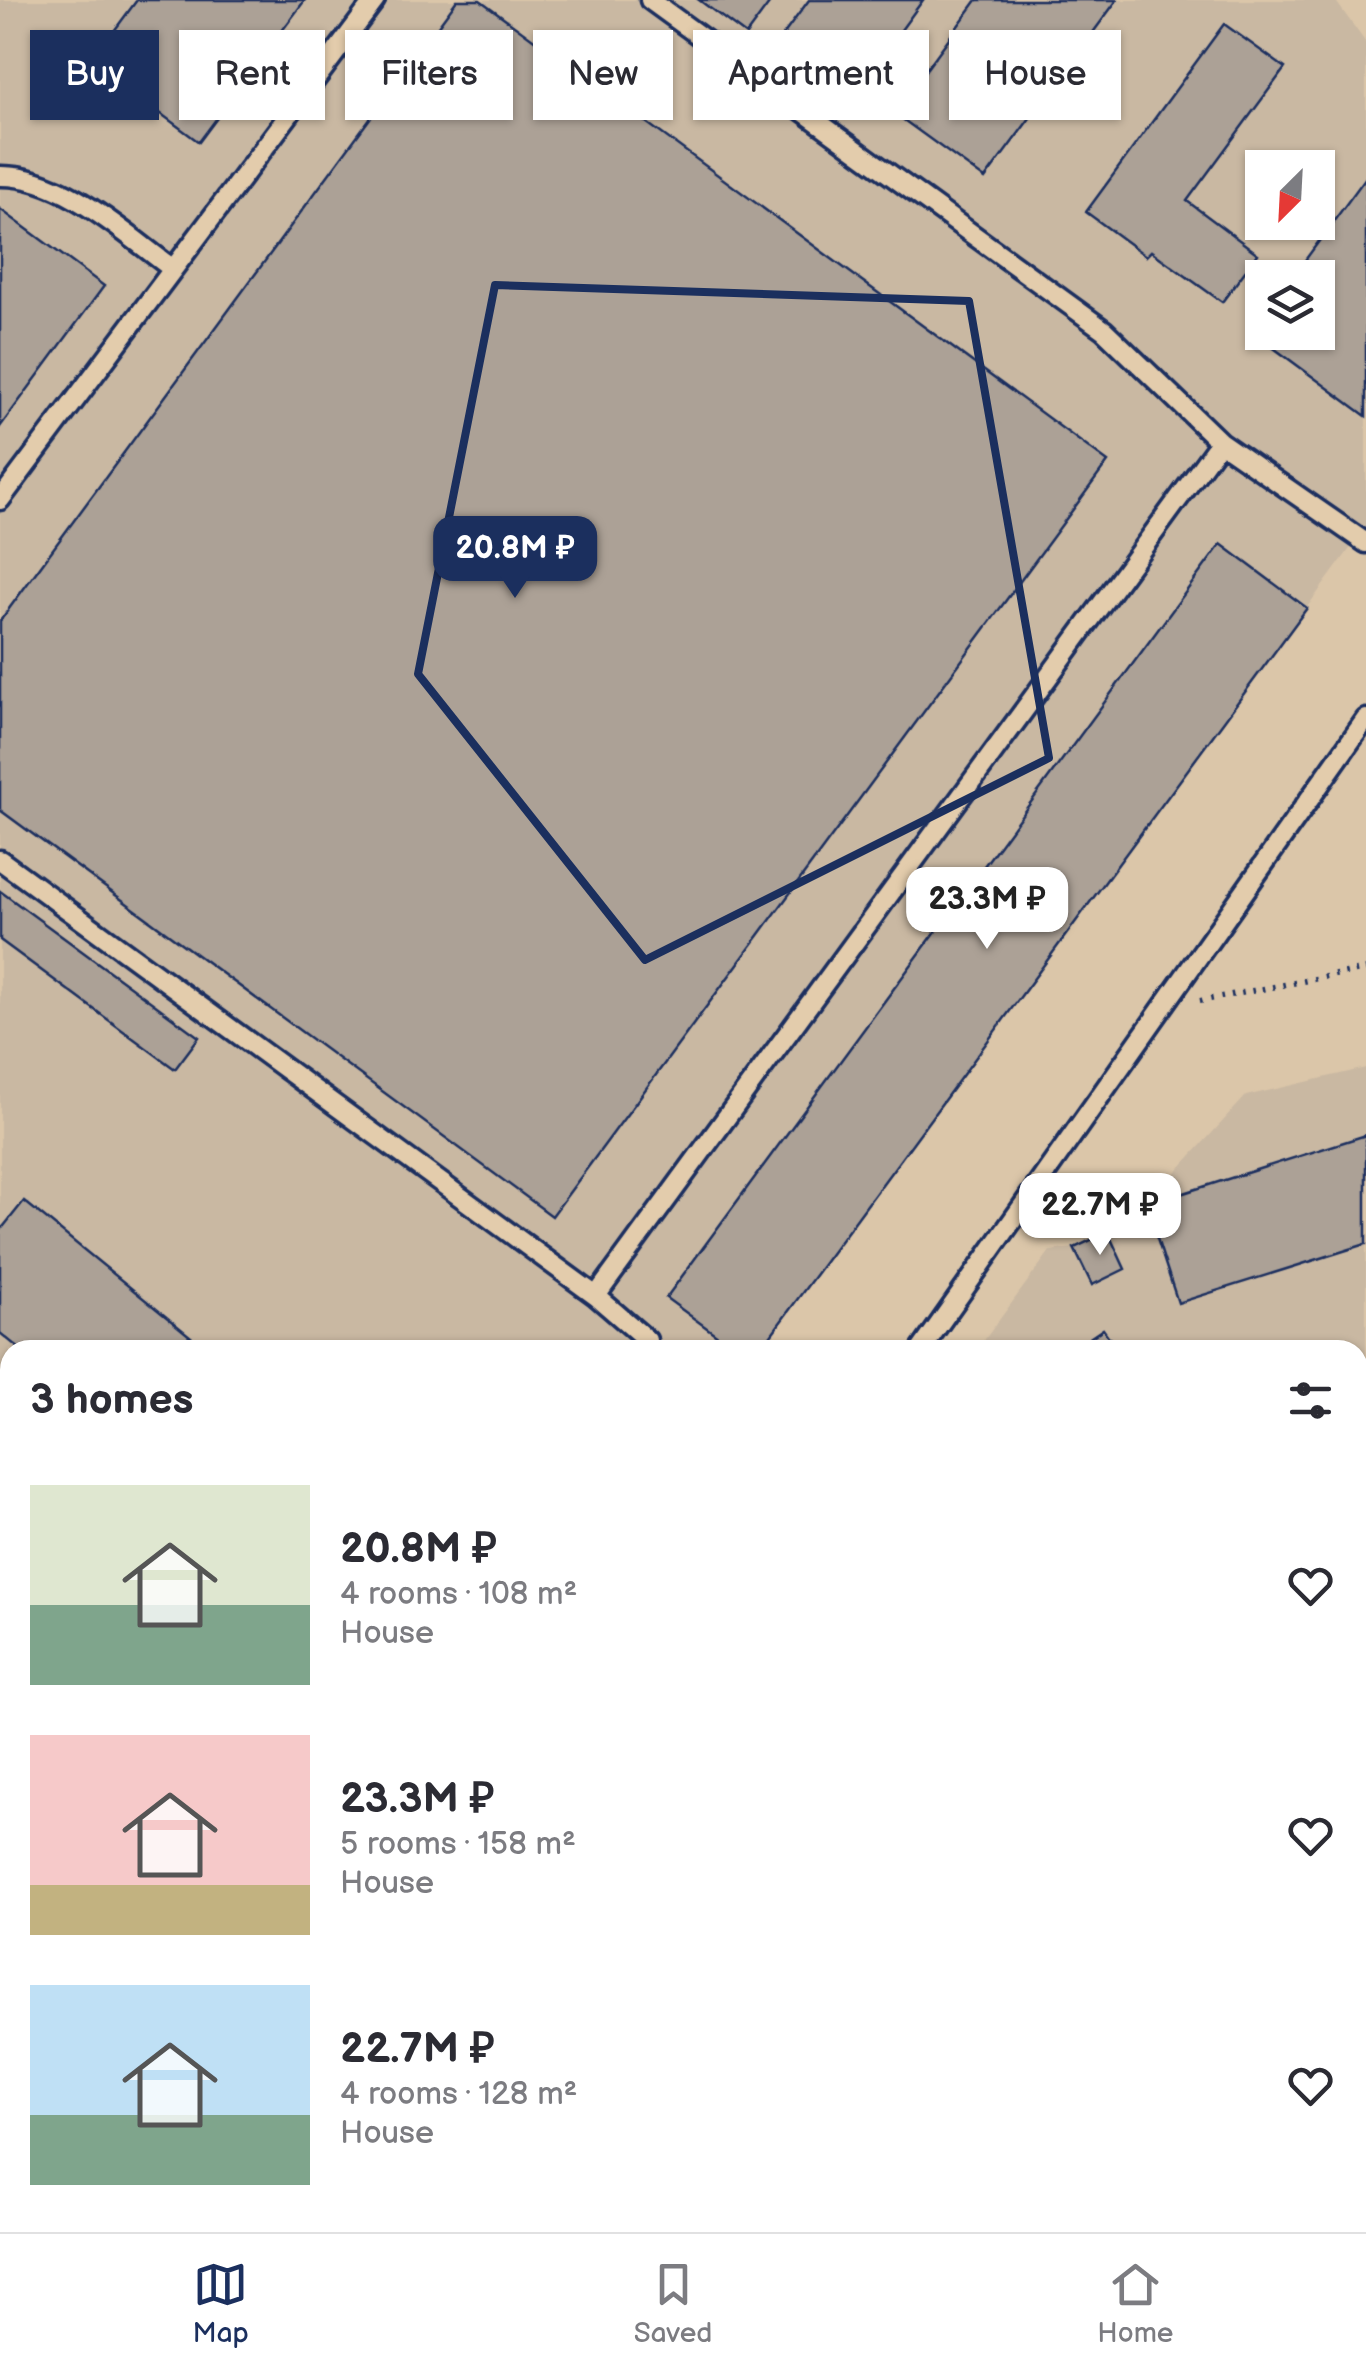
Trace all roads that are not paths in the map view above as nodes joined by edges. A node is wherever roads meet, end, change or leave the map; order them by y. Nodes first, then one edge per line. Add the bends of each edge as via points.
1 (374, 0) edge
2 (650, 0) edge
3 (0, 176) edge
4 (173, 269) junction
5 (1220, 442) junction
6 (0, 500) edge
7 (1366, 543) edge
8 (1366, 719) edge
9 (0, 860) edge
10 (596, 1296) junction
11 (647, 1340) dead end
12 (928, 1340) edge

1 - 4 lane
2 - 5 lane via 1104,330
3 - 4 lane via 44,182
4 - 6 lane
5 - 7 lane
5 - 10 lane
8 - 12 lane
9 - 10 lane
10 - 11 lane

